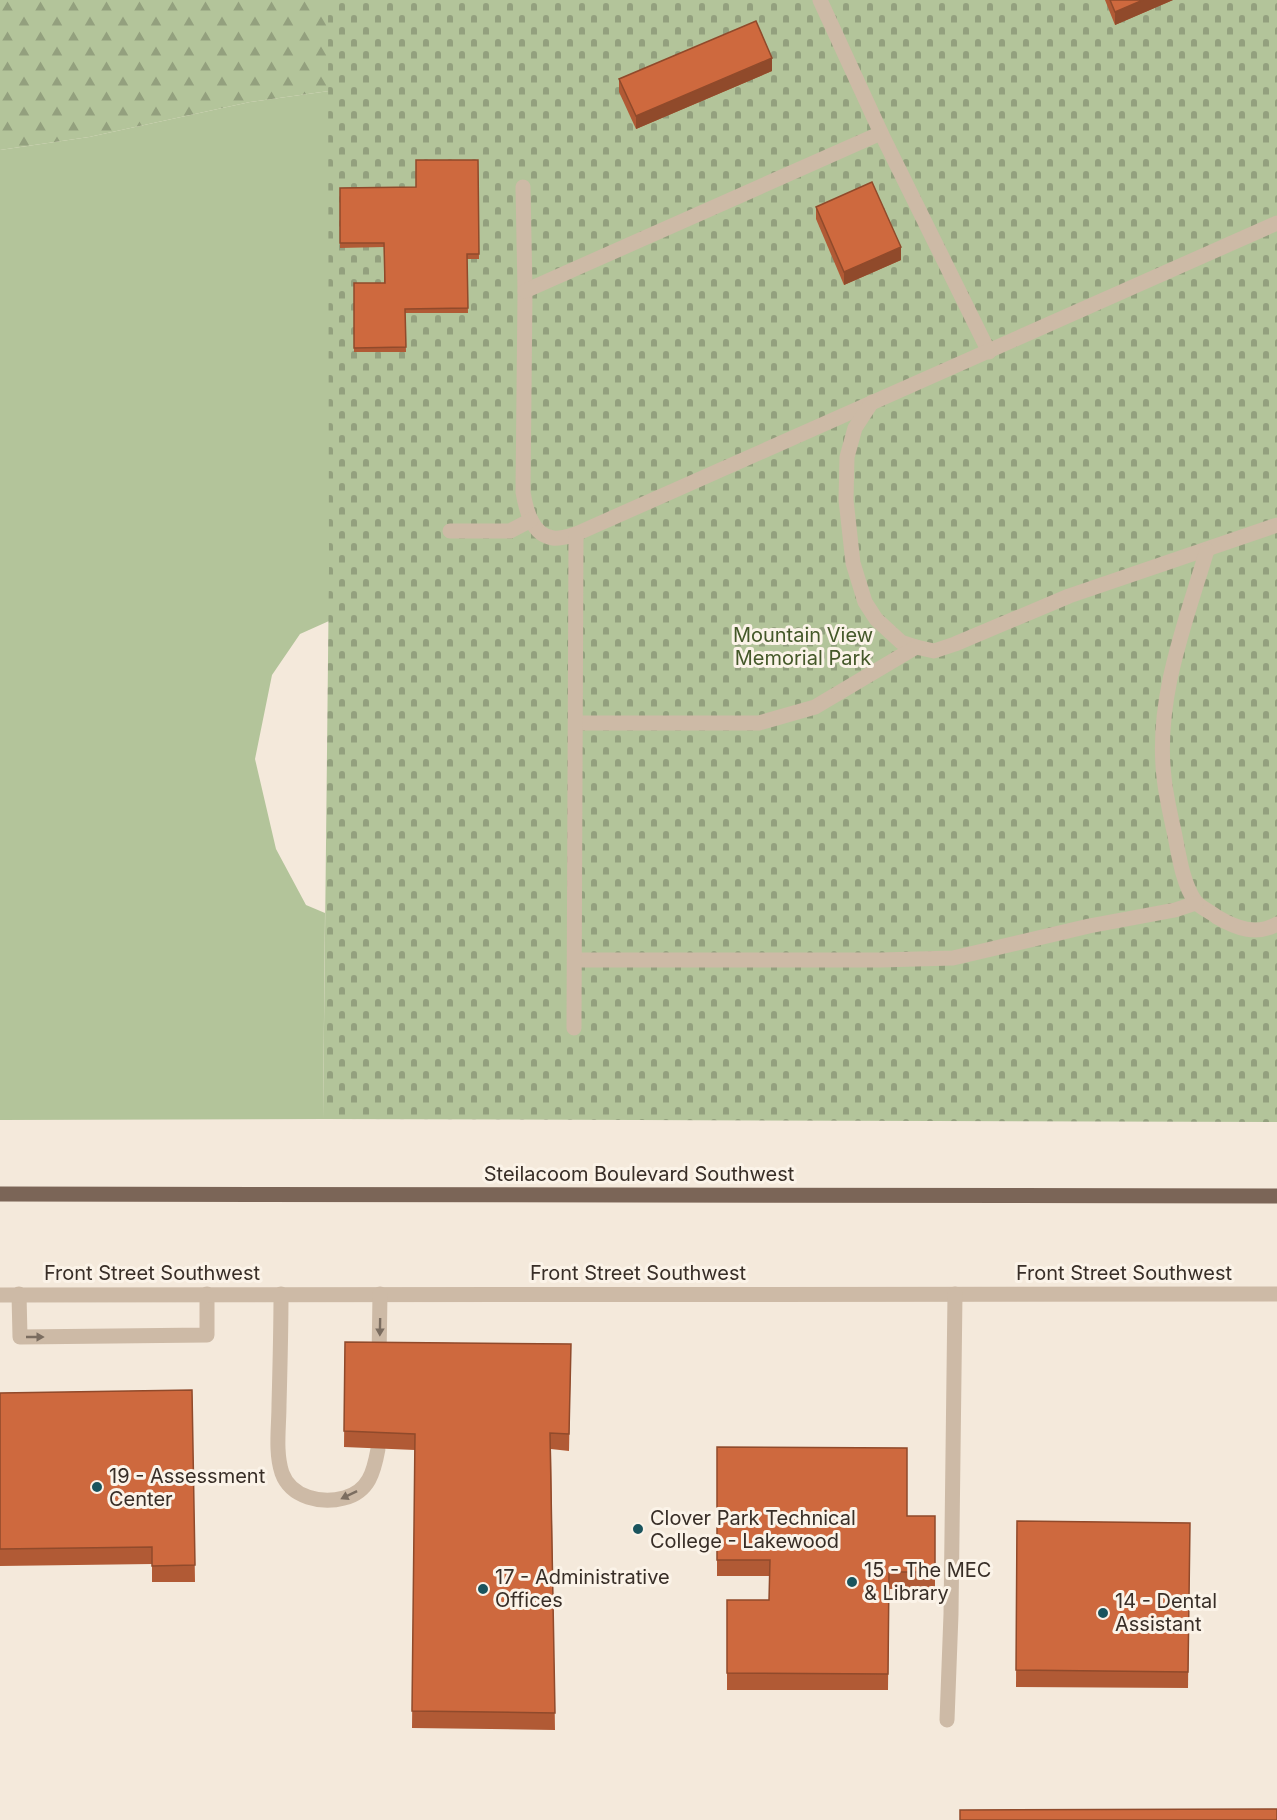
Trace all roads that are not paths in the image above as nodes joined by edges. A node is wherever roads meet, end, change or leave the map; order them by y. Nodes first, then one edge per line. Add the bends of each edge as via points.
1 (820, 0) edge
2 (881, 133) junction
3 (524, 187) dead end
4 (1277, 223) edge
5 (525, 291) junction
6 (988, 352) junction
7 (872, 402) junction
8 (531, 520) junction
9 (1277, 525) edge
10 (450, 531) dead end
11 (576, 534) junction
12 (1207, 550) junction
13 (916, 647) junction
14 (576, 723) junction
15 (1196, 903) junction
16 (1277, 924) edge
17 (575, 960) junction
18 (574, 1028) dead end
19 (0, 1194) edge
20 (1277, 1196) edge
21 (19, 1294) junction
22 (207, 1294) junction
23 (281, 1294) junction
24 (380, 1294) junction
25 (956, 1294) junction
26 (1277, 1294) edge
27 (0, 1295) edge
28 (379, 1359) edge
29 (378, 1449) edge
30 (946, 1720) dead end

1 - 2 street
2 - 5 street
2 - 6 street
3 - 5 street
4 - 6 street
5 - 8 street via 522,482
6 - 7 street
7 - 11 street
7 - 13 street via 855,428 847,463 846,500 853,563 865,602 876,618 901,642
8 - 10 street via 510,531
8 - 11 street via 539,532 551,538
9 - 12 street
11 - 14 street
12 - 13 street via 1069,596 956,644 934,651
12 - 15 street via 1169,675 1164,728 1164,777 1178,853
13 - 14 street via 815,707 759,723
14 - 17 street
15 - 16 street via 1233,927 1251,930
15 - 17 street via 953,958
17 - 18 street
19 - 20 main road, Steilacoom Boulevard Southwest
21 - 22 street, Front Street Southwest
21 -> 22 street via 20,1337 207,1335
21 - 27 street, Front Street Southwest
22 - 23 street, Front Street Southwest
23 - 24 street, Front Street Southwest
29 -> 23 street via 374,1472 366,1485 350,1497 329,1502 310,1498 296,1491 283,1475 278,1449
24 - 25 street, Front Street Southwest
24 -> 28 street
25 - 26 street, Front Street Southwest
25 - 30 street

